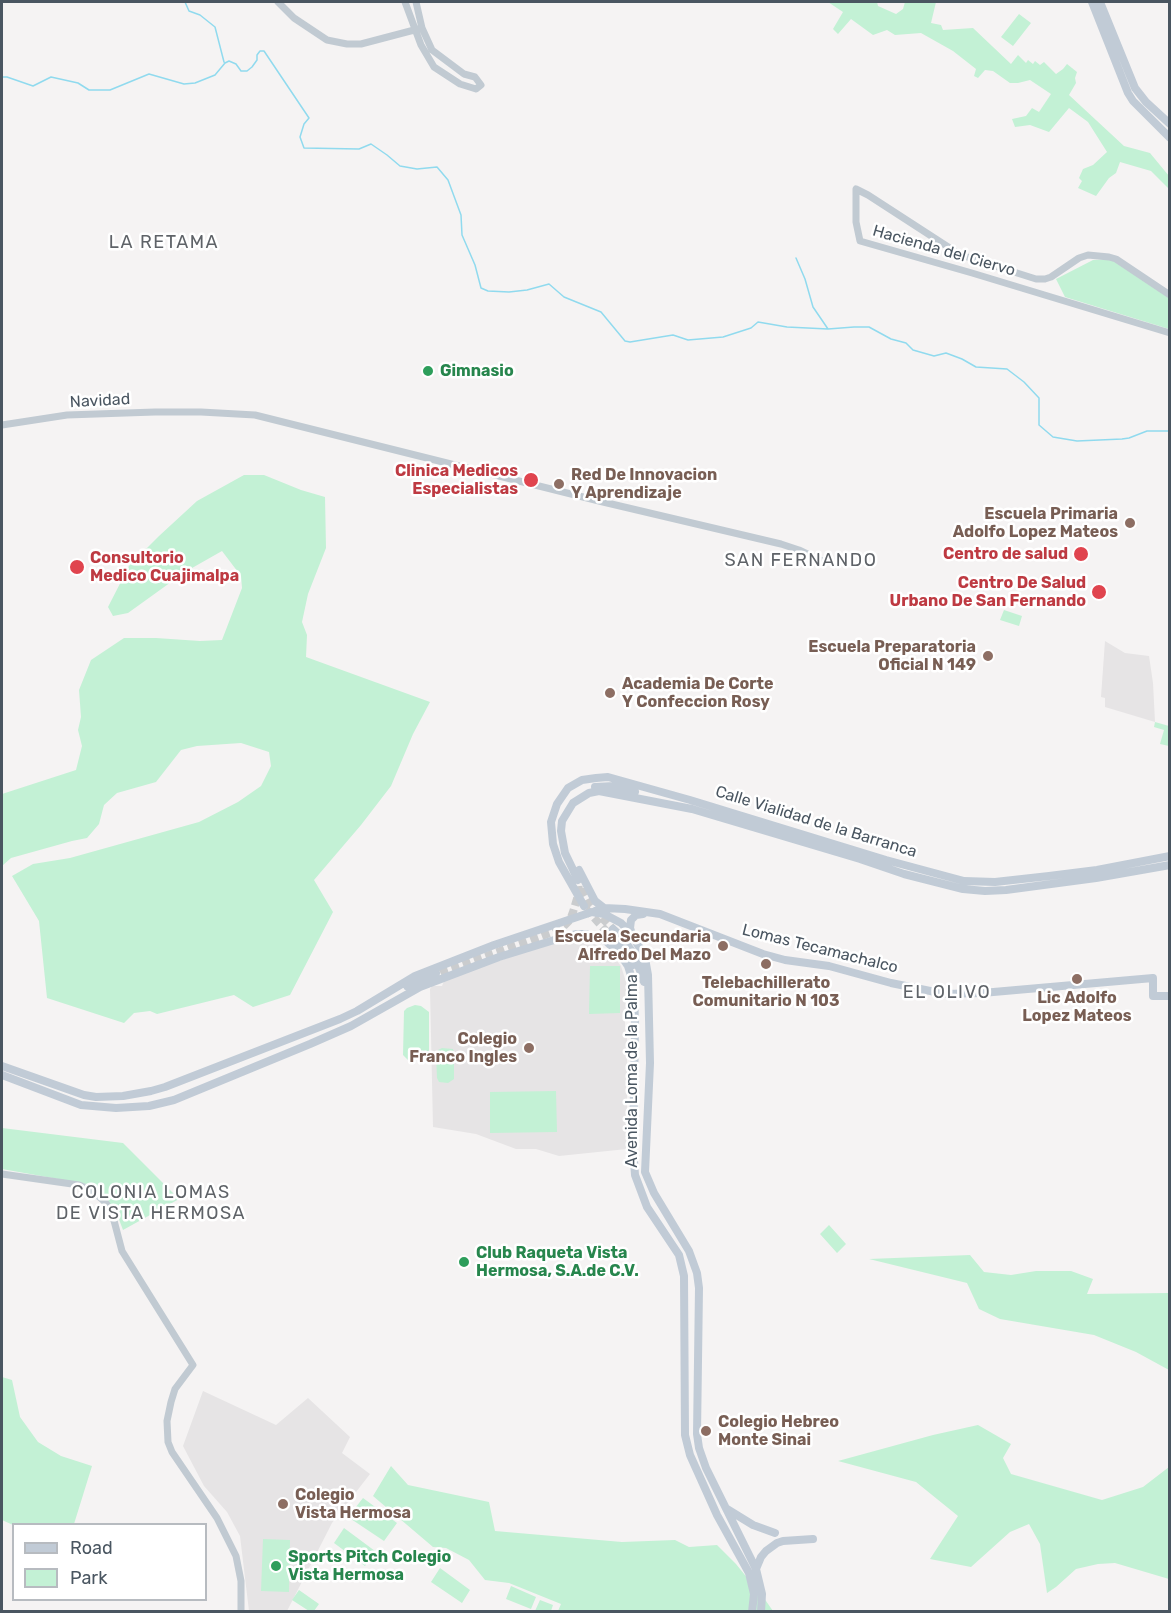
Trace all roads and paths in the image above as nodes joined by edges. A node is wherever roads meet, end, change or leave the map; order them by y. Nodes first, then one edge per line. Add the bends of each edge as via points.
1 (278, 2) edge
2 (405, 2) edge
3 (416, 2) edge
4 (1092, 2) edge
5 (1100, 2) edge
6 (418, 29) junction
7 (1112, 42) junction
8 (1170, 124) edge
9 (1170, 138) edge
10 (976, 260) junction
11 (972, 273) junction
12 (1170, 295) edge
13 (1170, 333) edge
14 (2, 425) edge
15 (822, 561) dead end
16 (667, 804) junction
17 (1170, 856) edge
18 (1170, 865) edge
19 (578, 880) tunnel mouth
20 (578, 890) junction
21 (581, 903) tunnel mouth
22 (604, 908) junction
23 (625, 909) junction
24 (592, 912) junction
25 (648, 912) junction
26 (627, 928) junction
27 (635, 940) junction
28 (505, 941) junction
29 (509, 954) junction
30 (463, 961) dead end
31 (1170, 996) edge
32 (382, 1000) junction
33 (635, 1023) junction
34 (650, 1024) junction
35 (310, 1044) junction
36 (2, 1066) edge
37 (2, 1077) edge
38 (60, 1088) junction
39 (52, 1095) junction
40 (2, 1174) edge
41 (683, 1240) junction
42 (674, 1246) junction
43 (684, 1416) junction
44 (697, 1418) junction
45 (697, 1434) junction
46 (685, 1435) junction
47 (726, 1508) junction
48 (775, 1533) dead end
49 (813, 1539) dead end
50 (756, 1569) junction
51 (241, 1611) edge
52 (752, 1611) edge
53 (761, 1611) edge

1 - 6 street via 327,40 347,44
2 - 6 street
3 - 6 street
4 - 7 main road
5 - 7 main road
6 - 6 street via 421,45 434,67 460,84 476,89 481,85 475,77 464,74 432,50
7 - 8 main road via 1135,88
7 - 9 main road via 1128,93
10 - 11 street via 971,265
10 - 11 street, Hacienda del Ciervo via 959,254 856,189 860,241
10 - 12 street, Hacienda del Ciervo via 1045,279 1079,258 1109,257
11 - 13 street, Hacienda del Ciervo
14 - 15 street, Navidad via 67,415 255,415 781,544
16 - 18 main road, Calle Vialidad de la Barranca via 963,889 1006,890
16 - 19 main road via 599,791 573,803 562,821 561,831 565,853
16 - 20 main road via 604,786 579,792 568,802 559,818 557,834 562,856
16 - 22 main road via 598,795 579,802 568,818 566,843 595,901
17 - 20 main road, Calle Vialidad de la Barranca via 1049,876 964,881 608,777 582,780 568,788 556,804 551,822 559,862
20 - 21 main road
22 - 23 main road, Lomas Tecamachalco
22 - 24 main road, Lomas Tecamachalco
23 - 25 main road, Lomas Tecamachalco
23 - 26 main road
24 - 26 main road, Avenida Loma de la Palma via 611,917
24 - 28 main road
25 - 27 main road via 631,920
25 - 31 main road, Lomas Tecamachalco via 763,954 945,994 1153,978 1153,996
26 - 27 main road, Avenida Loma de la Palma
27 - 34 main road, Avenida Loma de la Palma via 648,975
28 - 29 main road
28 - 32 main road via 415,976
29 - 33 main road, Avenida Loma de la Palma via 577,934 607,942 620,954 632,976
29 - 35 main road, Avenida Loma de la Palma via 420,987
30 - 32 main road
32 - 35 main road
32 - 38 main road via 165,1087 96,1097
33 - 34 main road via 639,1002 637,975 611,931 629,946 638,962
33 - 42 main road, Avenida Loma de la Palma via 635,1175 647,1207
34 - 41 main road, Avenida Loma de la Palma via 645,1172
35 - 39 main road, Avenida Loma de la Palma via 174,1100 149,1106 95,1107
36 - 38 main road
37 - 39 main road, Avenida Loma de la Palma
38 - 39 main road via 52,1090
40 - 51 street via 79,1185 106,1203 112,1213 127,1260 193,1365 175,1389 167,1421 168,1442 233,1550 241,1581
41 - 42 main road
41 - 44 main road, Avenida Loma de la Palma via 698,1273
42 - 43 main road, Avenida Loma de la Palma via 685,1290
43 - 44 main road via 692,1422
43 - 46 main road, Avenida Loma de la Palma
44 - 45 main road, Avenida Loma de la Palma
45 - 46 main road via 691,1430
45 - 47 main road, Avenida Loma de la Palma via 706,1468
46 - 52 main road, Avenida Loma de la Palma via 699,1477 753,1584
47 - 48 main road
47 - 50 main road, Avenida Loma de la Palma
49 - 50 main road via 777,1543 766,1551
50 - 53 main road, Avenida Loma de la Palma via 762,1594

